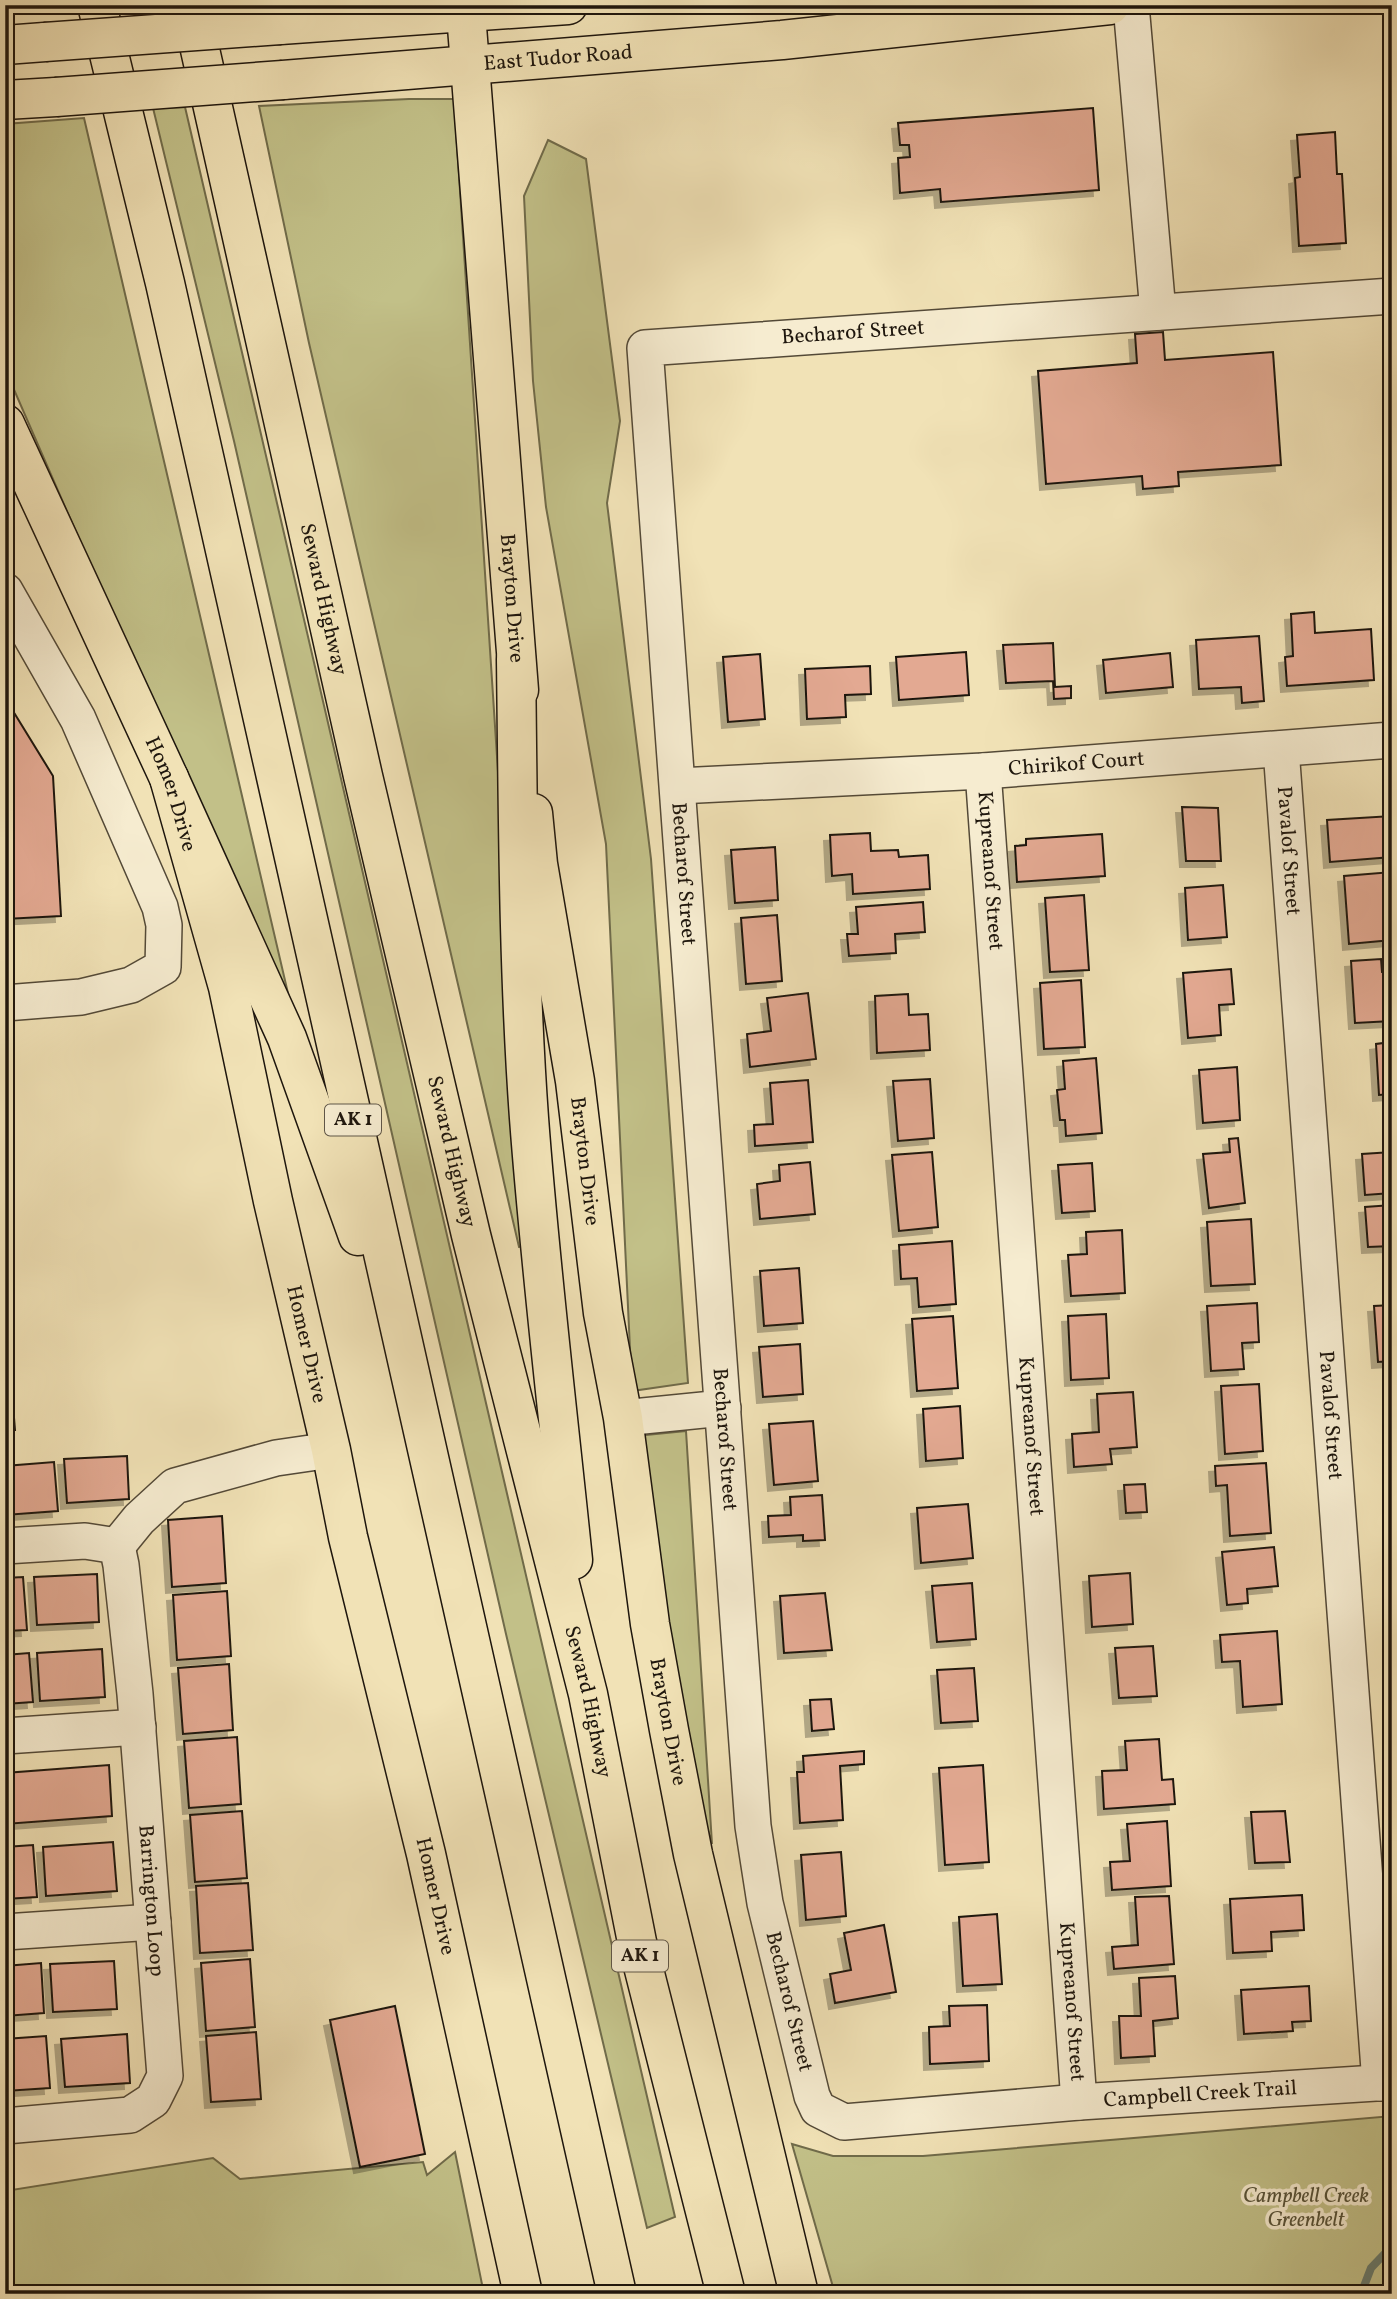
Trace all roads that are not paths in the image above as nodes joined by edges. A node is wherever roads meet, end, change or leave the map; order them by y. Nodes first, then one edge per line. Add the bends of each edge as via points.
1 (97, 5) edge
2 (190, 5) edge
3 (568, 5) edge
4 (1110, 5) edge
5 (1131, 5) edge
6 (465, 10) edge
7 (5, 44) edge
8 (471, 66) junction
9 (5, 100) edge
10 (1392, 296) edge
11 (1158, 312) junction
12 (5, 424) edge
13 (5, 591) edge
14 (516, 659) junction
15 (1392, 740) edge
16 (1281, 749) junction
17 (983, 771) junction
18 (169, 778) junction
19 (678, 786) junction
20 (5, 1003) edge
21 (414, 1393) junction
22 (723, 1408) junction
23 (623, 1418) junction
24 (331, 1450) junction
25 (5, 1546) edge
26 (117, 1546) junction
27 (588, 1694) junction
28 (138, 1727) junction
29 (5, 1736) edge
30 (153, 1922) junction
31 (5, 1932) edge
32 (1386, 2083) edge
33 (1079, 2102) junction
34 (844, 2122) joint
35 (5, 2126) edge
36 (523, 2294) edge
37 (617, 2294) edge
38 (726, 2294) edge
39 (799, 2294) edge

1 - 21 main road, AK 1 via 168,296
2 - 27 main road, Seward Highway / AK 1 via 471,1235
3 - 6 main road
4 - 8 main road, East Tudor Road via 782,40
5 - 11 street
6 - 7 main road, bridge
6 - 8 main road, Brayton Drive
8 - 9 main road, East Tudor Road, bridge
8 - 14 main road, Brayton Drive
10 - 11 street, Becharof Street
11 - 19 street, Becharof Street via 645,348
12 - 18 main road, Homer Drive
13 - 20 street via 78,719 160,906 164,925 163,967 131,985 82,997
14 - 23 main road, Brayton Drive via 538,864 575,1082 603,1313
14 - 27 main road via 519,895 529,1117
15 - 16 street, Chirikof Court
16 - 17 street, Chirikof Court
16 - 32 street, Pavalof Street
17 - 19 street, Chirikof Court
17 - 33 street, Kupreanof Street
18 - 21 main road via 287,1038
18 - 24 main road, Homer Drive via 228,987
19 - 22 street, Becharof Street
21 - 37 main road, AK 1
22 - 23 street
22 - 34 street, Becharof Street via 758,1864 812,2096 818,2109
23 - 39 main road, Brayton Drive via 650,1624 692,1854
24 - 26 street via 276,1458 175,1486
24 - 36 main road, Homer Drive
25 - 26 street via 85,1541
26 - 28 street, Barrington Loop
27 - 38 main road, Seward Highway / AK 1 via 637,1942
28 - 29 street
28 - 30 street, Barrington Loop
30 - 31 street
30 - 35 street, Barrington Loop via 165,2076 153,2100 130,2115
32 - 33 street, Campbell Creek Trail
33 - 34 street, Campbell Creek Trail

